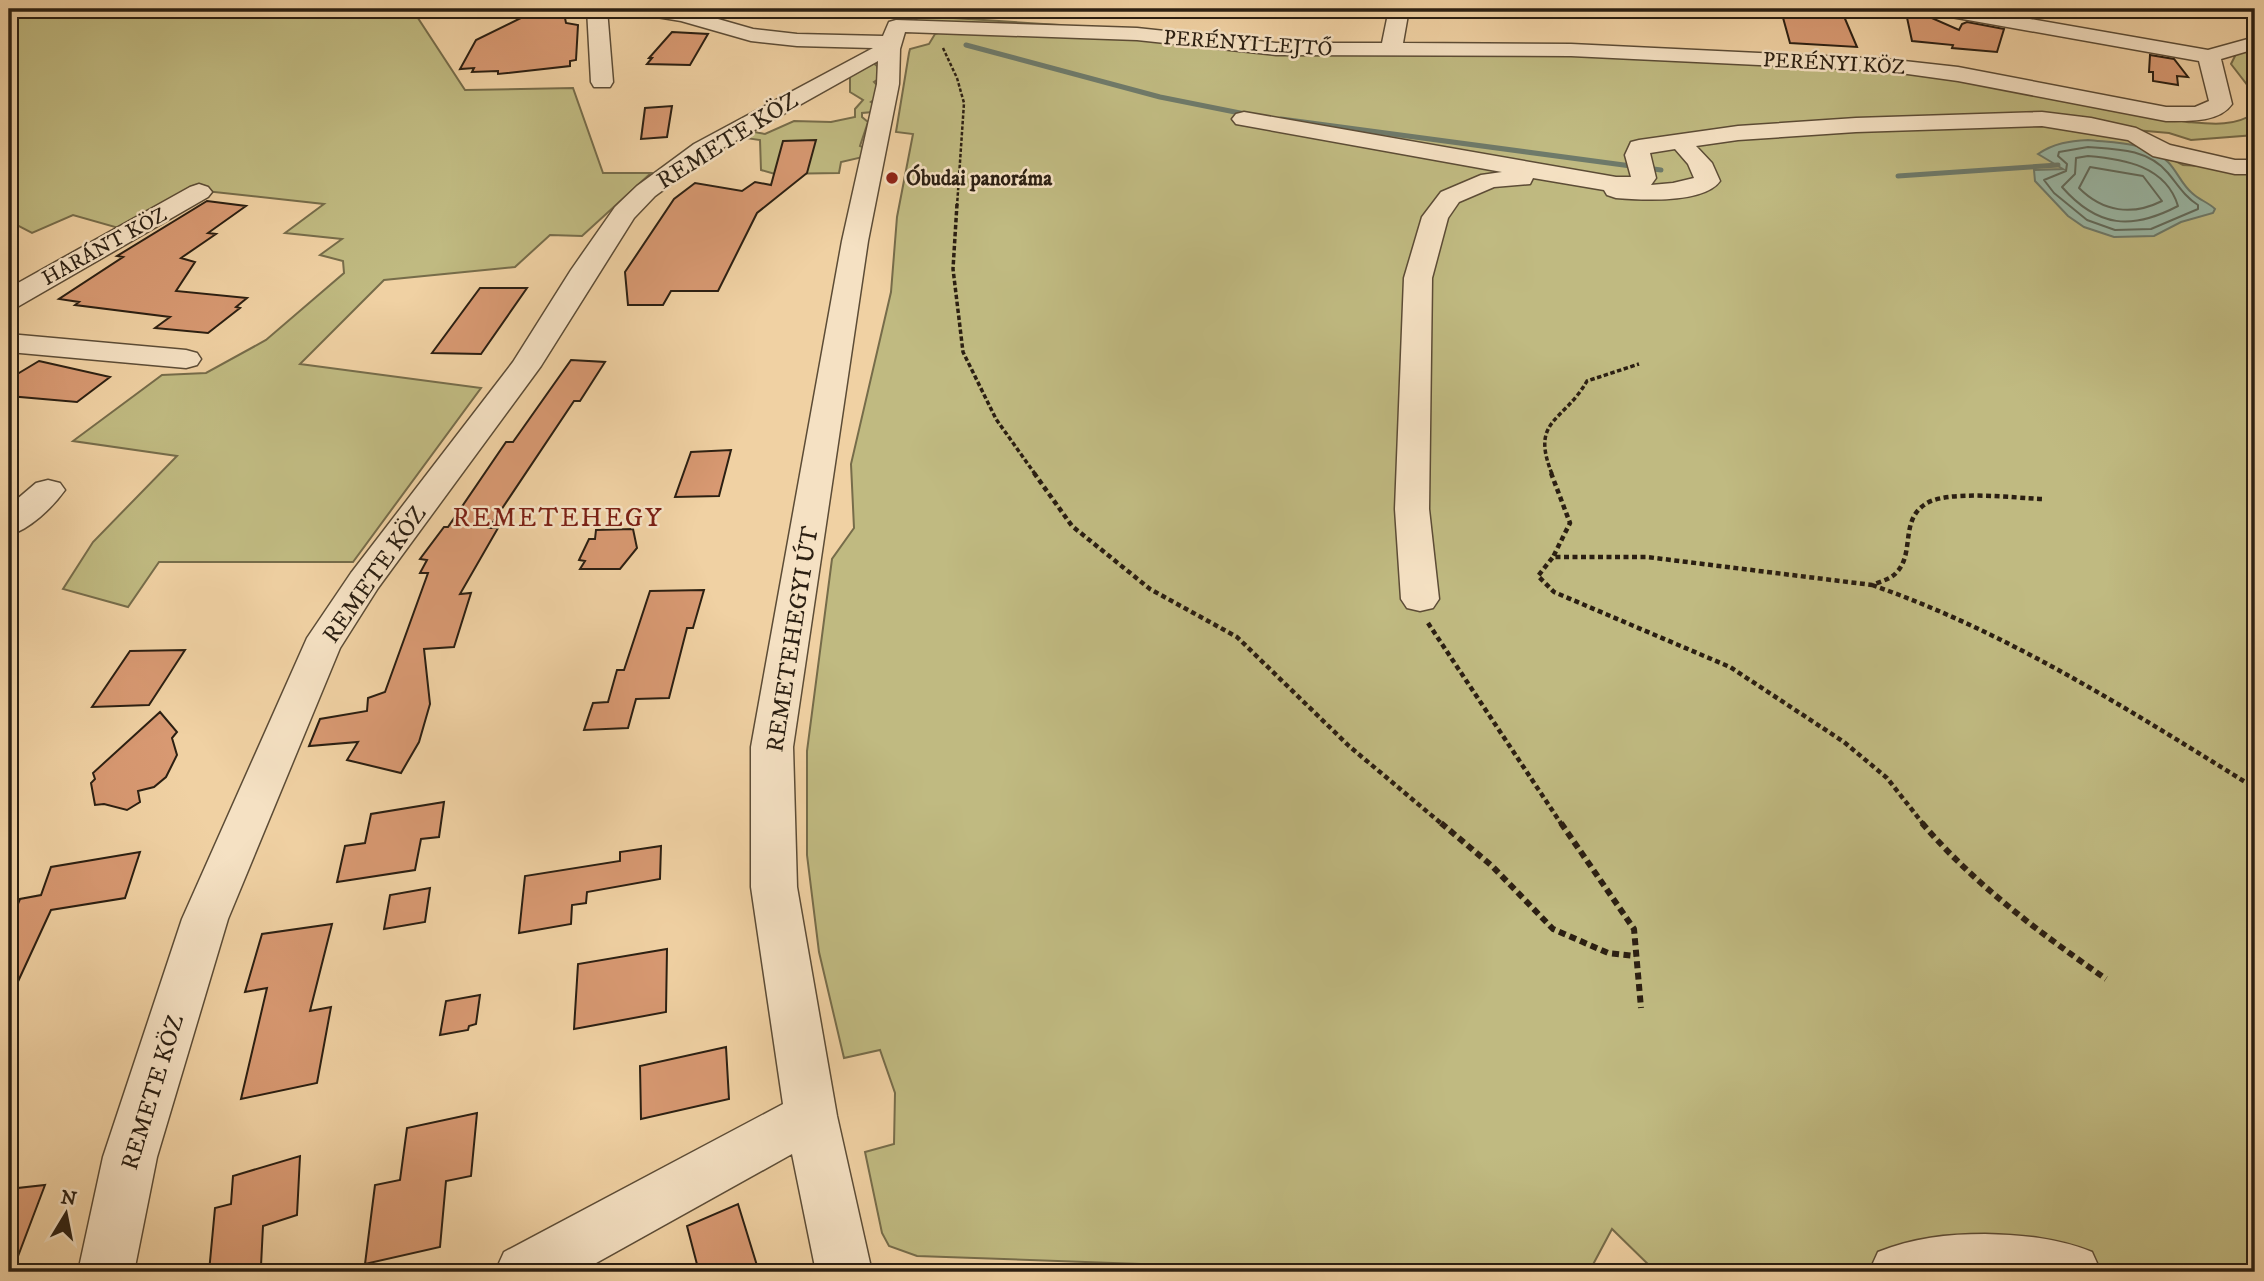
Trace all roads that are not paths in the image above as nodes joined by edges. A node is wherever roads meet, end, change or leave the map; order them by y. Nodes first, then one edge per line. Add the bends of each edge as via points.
1 (597, 9) edge
2 (639, 9) edge
3 (1399, 9) edge
4 (1940, 9) edge
5 (2038, 17) edge
6 (895, 32) edge
7 (2255, 43) edge
8 (1391, 51) junction
9 (2210, 56) junction
10 (602, 82) dead end
11 (1244, 119) dead end
12 (1686, 150) dead end
13 (2255, 167) edge
14 (1634, 178) junction
15 (199, 192) dead end
16 (9, 300) edge
17 (9, 343) edge
18 (186, 359) dead end
19 (48, 490) dead end
20 (9, 524) edge
21 (1420, 599) road end
22 (811, 1116) junction
23 (106, 1272) edge
24 (524, 1272) edge
25 (844, 1272) edge
26 (1898, 1272) edge
27 (2072, 1272) edge

1 - 10 street
2 - 6 street, PERÉNYI LEJTŐ via 683,15 751,35 797,40
3 - 8 street
4 - 5 street
5 - 9 street
6 - 8 street, PERÉNYI LEJTŐ via 944,27 1137,34 1276,49
6 - 22 street, REMETEHEGYI ÚT via 855,241 772,747 774,887
6 - 23 street, REMETE KÖZ via 868,57 703,149 624,212 526,366 321,647 205,919 130,1157
7 - 9 street
8 - 9 street, PERÉNYI KÖZ via 1583,50 1898,66 2176,114 2205,113 2221,104
11 - 14 street via 1409,150
12 - 14 street via 1705,171 1707,181 1663,194
13 - 14 street via 2162,151 2136,135 2091,125 2042,120 1738,133 1639,148
14 - 21 street via 1490,180 1450,197 1435,217 1418,278 1412,509
15 - 16 street, HARÁNT KÖZ
17 - 18 street
19 - 20 street
22 - 24 street
22 - 25 street, REMETEHEGYI ÚT
26 - 27 street via 1970,1262

